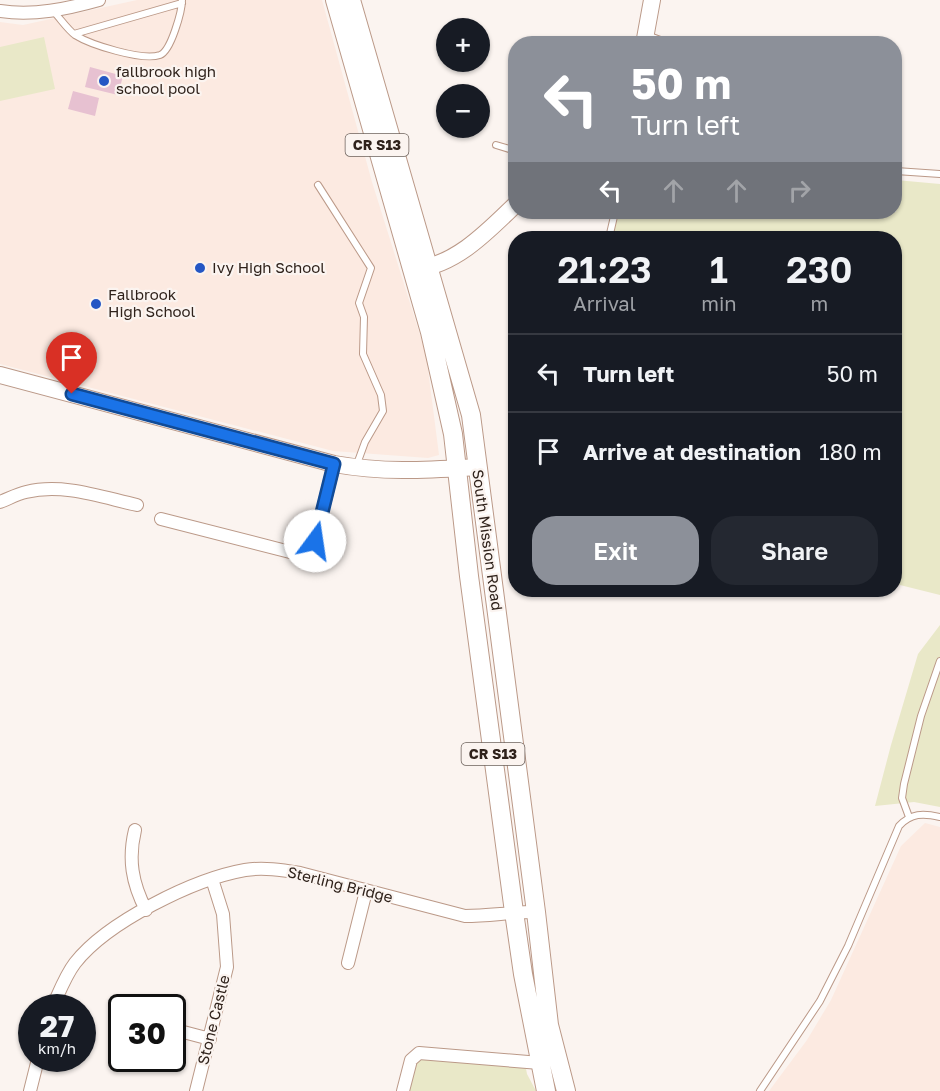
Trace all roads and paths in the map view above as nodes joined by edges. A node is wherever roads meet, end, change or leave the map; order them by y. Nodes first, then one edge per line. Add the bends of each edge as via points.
1 (99, 0) edge
2 (335, 0) edge
3 (351, 0) edge
4 (652, 0) edge
5 (182, 2) edge
6 (53, 10) junction
7 (0, 11) edge
8 (73, 34) junction
9 (646, 36) edge
10 (496, 145) dead end
11 (508, 149) edge
12 (902, 171) edge
13 (940, 174) edge
14 (318, 185) dead end
15 (508, 212) edge
16 (421, 269) junction
17 (0, 375) edge
18 (334, 464) junction
19 (477, 467) junction
20 (356, 468) junction
21 (457, 468) junction
22 (0, 502) edge
23 (137, 505) dead end
24 (161, 519) dead end
25 (940, 661) edge
26 (909, 817) junction
27 (940, 817) edge
28 (135, 830) dead end
29 (212, 879) junction
30 (366, 891) junction
31 (146, 910) junction
32 (514, 912) junction
33 (536, 912) junction
34 (348, 963) dead end
35 (59, 994) edge
36 (186, 1033) edge
37 (210, 1039) junction
38 (540, 1064) junction
39 (35, 1072) edge
40 (30, 1091) edge
41 (196, 1091) edge
42 (403, 1091) edge
43 (546, 1091) edge
44 (566, 1091) edge
45 (760, 1091) edge

1 - 6 street
2 - 16 main road, South Mission Road / CR S13
3 - 16 main road, South Mission Road / CR S13
4 - 9 main road
5 - 8 lane
5 - 8 lane via 174,33 159,55 135,55
6 - 7 street via 17,14
6 - 8 lane
10 - 11 lane
12 - 13 lane
14 - 20 lane via 371,268 359,303 364,317 363,354 381,395 383,411
15 - 16 main road via 475,243
16 - 19 main road, South Mission Road / CR S13 via 471,415
16 - 21 main road, South Mission Road / CR S13
17 - 18 main road
18 - 20 main road
18 - 24 street via 315,541 305,551 290,552
19 - 21 main road
19 - 33 main road, South Mission Road / CR S13
20 - 21 main road via 406,472
21 - 32 main road, South Mission Road / CR S13
22 - 23 street via 25,492 54,488
25 - 26 lane via 904,784 902,798
26 - 27 lane
26 - 45 lane via 899,826 820,1001
28 - 31 street via 130,850 135,890
29 - 30 street, Sterling Bridge via 247,870 279,870
29 - 31 street, Sterling Bridge
29 - 37 street, Stone Castle via 223,914 227,966
30 - 32 street, Sterling Bridge via 465,916
30 - 34 street
31 - 35 street, Sterling Bridge via 111,929 77,961
32 - 33 street, Sterling Bridge
32 - 38 main road, South Mission Road / CR S13
33 - 44 main road, South Mission Road / CR S13 via 549,1025
36 - 37 street
37 - 41 street, Stone Castle
38 - 42 street via 419,1053 411,1060
38 - 43 main road, South Mission Road / CR S13
39 - 40 street

